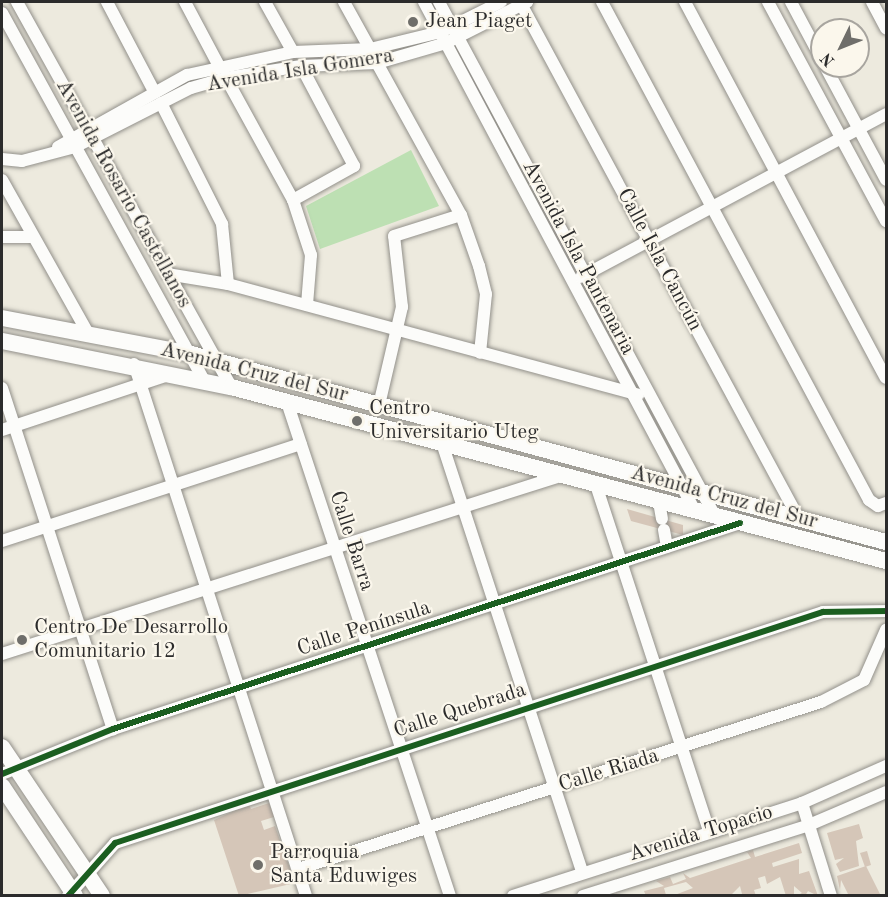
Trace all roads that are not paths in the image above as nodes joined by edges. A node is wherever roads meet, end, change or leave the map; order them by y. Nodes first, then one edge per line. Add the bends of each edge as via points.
1 (17, 2) edge
2 (107, 2) edge
3 (185, 2) edge
4 (265, 2) edge
5 (344, 2) edge
6 (424, 2) edge
7 (439, 2) edge
8 (501, 2) edge
9 (602, 2) edge
10 (685, 2) edge
11 (768, 2) edge
12 (791, 2) edge
13 (872, 2) edge
14 (524, 3) edge
15 (2, 13) edge
16 (886, 28) edge
17 (449, 35) junction
18 (810, 38) edge
19 (370, 49) junction
20 (331, 51) junction
21 (293, 52) junction
22 (377, 63) junction
23 (334, 65) junction
24 (219, 66) junction
25 (301, 66) junction
26 (187, 75) junction
27 (226, 78) junction
28 (831, 78) edge
29 (191, 88) junction
30 (154, 91) junction
31 (161, 103) junction
32 (886, 114) edge
33 (859, 129) junction
34 (89, 133) junction
35 (842, 138) junction
36 (73, 143) junction
37 (2, 159) edge
38 (777, 173) junction
39 (2, 180) edge
40 (886, 180) edge
41 (292, 200) junction
42 (714, 207) junction
43 (461, 215) junction
44 (886, 221) edge
45 (2, 237) edge
46 (33, 237) junction
47 (649, 241) junction
48 (167, 274) junction
49 (587, 274) junction
50 (572, 282) junction
51 (228, 284) junction
52 (307, 305) junction
53 (2, 318) edge
54 (398, 331) junction
55 (88, 333) junction
56 (2, 341) edge
57 (480, 353) junction
58 (191, 354) junction
59 (217, 361) junction
60 (134, 364) junction
61 (175, 374) junction
62 (886, 378) edge
63 (204, 380) junction
64 (140, 384) junction
65 (231, 387) junction
66 (2, 388) edge
67 (649, 390) junction
68 (634, 397) junction
69 (287, 402) junction
70 (379, 405) junction
71 (14, 426) junction
72 (2, 430) edge
73 (441, 443) junction
74 (301, 444) junction
75 (560, 476) junction
76 (596, 485) junction
77 (173, 486) junction
78 (683, 487) junction
79 (702, 492) junction
80 (659, 502) junction
81 (886, 503) edge
82 (465, 507) junction
83 (695, 511) junction
84 (715, 516) junction
85 (799, 519) junction
86 (740, 523) junction
87 (48, 526) junction
88 (2, 541) edge
89 (886, 542) edge
90 (335, 545) junction
91 (667, 547) junction
92 (886, 561) edge
93 (622, 562) junction
94 (207, 587) junction
95 (495, 603) junction
96 (886, 611) edge
97 (79, 628) junction
98 (886, 630) edge
99 (369, 645) junction
100 (2, 654) edge
101 (654, 665) junction
102 (241, 687) junction
103 (528, 706) junction
104 (112, 729) junction
105 (2, 747) edge
106 (402, 747) junction
107 (682, 748) junction
108 (886, 766) edge
109 (7, 770) edge
110 (2, 786) edge
111 (555, 788) junction
112 (273, 789) junction
113 (886, 792) edge
114 (802, 803) junction
115 (809, 825) junction
116 (428, 828) junction
117 (709, 830) junction
118 (298, 869) junction
119 (582, 872) junction
120 (88, 874) junction
121 (72, 894) edge
122 (518, 895) edge
123 (102, 896) edge
124 (306, 896) edge
125 (450, 896) edge
126 (584, 896) edge
127 (831, 896) edge

1 - 34 street, Avenida Rosario Castellanos
2 - 30 street
3 - 24 street
4 - 21 street
5 - 19 street
6 - 17 street, Avenida Isla Pantenaria
7 - 17 street, Avenida Isla Pantenaria
8 - 17 street, Avenida Isla Gomera
9 - 42 street
10 - 38 street
11 - 35 street
12 - 18 street
13 - 16 street
14 - 17 street, Avenida Isla Gomera
14 - 47 street, Calle Isla Cancún
15 - 36 street, Avenida Rosario Castellanos
17 - 19 street, Avenida Isla Gomera
17 - 22 street, Avenida Isla Gomera
17 - 49 street, Avenida Isla Pantenaria
17 - 50 street, Avenida Isla Pantenaria
19 - 20 street, Avenida Isla Gomera
20 - 21 street, Avenida Isla Gomera
20 - 23 street
21 - 24 street, Avenida Isla Gomera
22 - 23 street, Avenida Isla Gomera
22 - 43 street
23 - 25 street, Avenida Isla Gomera
24 - 26 street, Avenida Isla Gomera
25 - 27 street, Avenida Isla Gomera
25 - 41 street via 353,169
26 - 29 street
26 - 30 street, Avenida Isla Gomera
27 - 29 street, Avenida Isla Gomera
27 - 41 street
28 - 33 street
29 - 31 street, Avenida Isla Gomera
30 - 34 street, Avenida Isla Gomera
31 - 34 street, Avenida Isla Gomera
31 - 51 street via 222,224
32 - 33 street
33 - 35 street
33 - 40 street
34 - 36 street, Avenida Isla Gomera
34 - 48 street, Avenida Rosario Castellanos
35 - 38 street
35 - 44 street
36 - 37 street, Avenida Isla Gomera via 22,161
36 - 58 street, Avenida Rosario Castellanos
38 - 42 street
38 - 62 street
39 - 46 street
41 - 52 street via 311,255
42 - 47 street
42 - 81 street via 869,500 878,506
43 - 54 street via 394,236 403,281
43 - 57 street via 486,294
45 - 46 street
46 - 55 street
47 - 49 street
47 - 85 street, Calle Isla Cancún
48 - 51 street
48 - 59 street, Avenida Rosario Castellanos
49 - 50 street
49 - 67 street, Avenida Isla Pantenaria
50 - 68 street, Avenida Isla Pantenaria
51 - 52 street
52 - 54 street
53 - 55 main road, Avenida Cruz del Sur
54 - 57 street
54 - 70 street
55 - 58 main road, Avenida Cruz del Sur
56 - 60 main road, Avenida Cruz del Sur
57 - 68 street
58 - 59 main road, Avenida Cruz del Sur
58 - 63 street, Avenida Rosario Castellanos
59 - 65 street, Avenida Rosario Castellanos
59 - 70 main road, Avenida Cruz del Sur
60 - 61 main road, Avenida Cruz del Sur
60 - 64 street
61 - 63 main road, Avenida Cruz del Sur
61 - 64 street
63 - 65 main road, Avenida Cruz del Sur
64 - 71 street
64 - 77 street
65 - 69 main road, Avenida Cruz del Sur
66 - 71 street
67 - 68 street
67 - 79 street, Avenida Isla Pantenaria
68 - 78 street, Avenida Isla Pantenaria
69 - 73 main road, Avenida Cruz del Sur
69 - 74 street, Calle Barra
70 - 78 main road, Avenida Cruz del Sur
71 - 72 street
71 - 87 street
73 - 75 main road, Avenida Cruz del Sur
73 - 82 street
74 - 77 street
74 - 90 street, Calle Barra
75 - 76 main road, Avenida Cruz del Sur
75 - 82 street
76 - 80 main road, Avenida Cruz del Sur
76 - 93 street
77 - 87 street
77 - 94 street
78 - 79 main road, Avenida Cruz del Sur
78 - 83 street, Avenida Isla Pantenaria
79 - 84 street, Avenida Isla Pantenaria
79 - 85 main road, Avenida Cruz del Sur
80 - 83 main road, Avenida Cruz del Sur
80 - 91 street
82 - 90 street
82 - 95 street
83 - 84 main road, Avenida Cruz del Sur
84 - 86 main road, Avenida Cruz del Sur
85 - 89 main road, Avenida Cruz del Sur
86 - 91 street, Calle Península
86 - 92 main road, Avenida Cruz del Sur
87 - 88 street
87 - 97 street
90 - 94 street
90 - 99 street, Calle Barra
91 - 93 street, Calle Península
93 - 95 street, Calle Península
93 - 101 street
94 - 97 street
94 - 102 street
95 - 99 street, Calle Península
95 - 103 street
96 - 101 street, Calle Quebrada via 824,612
97 - 100 street
97 - 104 street
98 - 107 street, Calle Riada via 875,663 848,692
99 - 102 street, Calle Península
99 - 106 street, Calle Barra
101 - 103 street, Calle Quebrada
101 - 107 street
102 - 104 street, Calle Península
102 - 112 street
103 - 106 street, Calle Quebrada
103 - 111 street
104 - 109 street, Calle Península
105 - 109 main road
106 - 112 street, Calle Quebrada
106 - 116 street, Calle Barra
107 - 111 street, Calle Riada
107 - 117 street
108 - 114 street, Avenida Topacio
109 - 120 main road
110 - 121 main road
111 - 116 street, Calle Riada
111 - 119 street
112 - 118 street
112 - 120 street, Calle Quebrada via 115,843
113 - 115 street, Avenida Topacio
114 - 115 street
114 - 117 street, Avenida Topacio
115 - 126 street, Avenida Topacio
115 - 127 street
116 - 118 street, Calle Riada
116 - 125 street, Calle Barra
117 - 119 street, Avenida Topacio
118 - 124 street
119 - 122 street, Avenida Topacio
120 - 121 street, Calle Quebrada
120 - 123 main road

